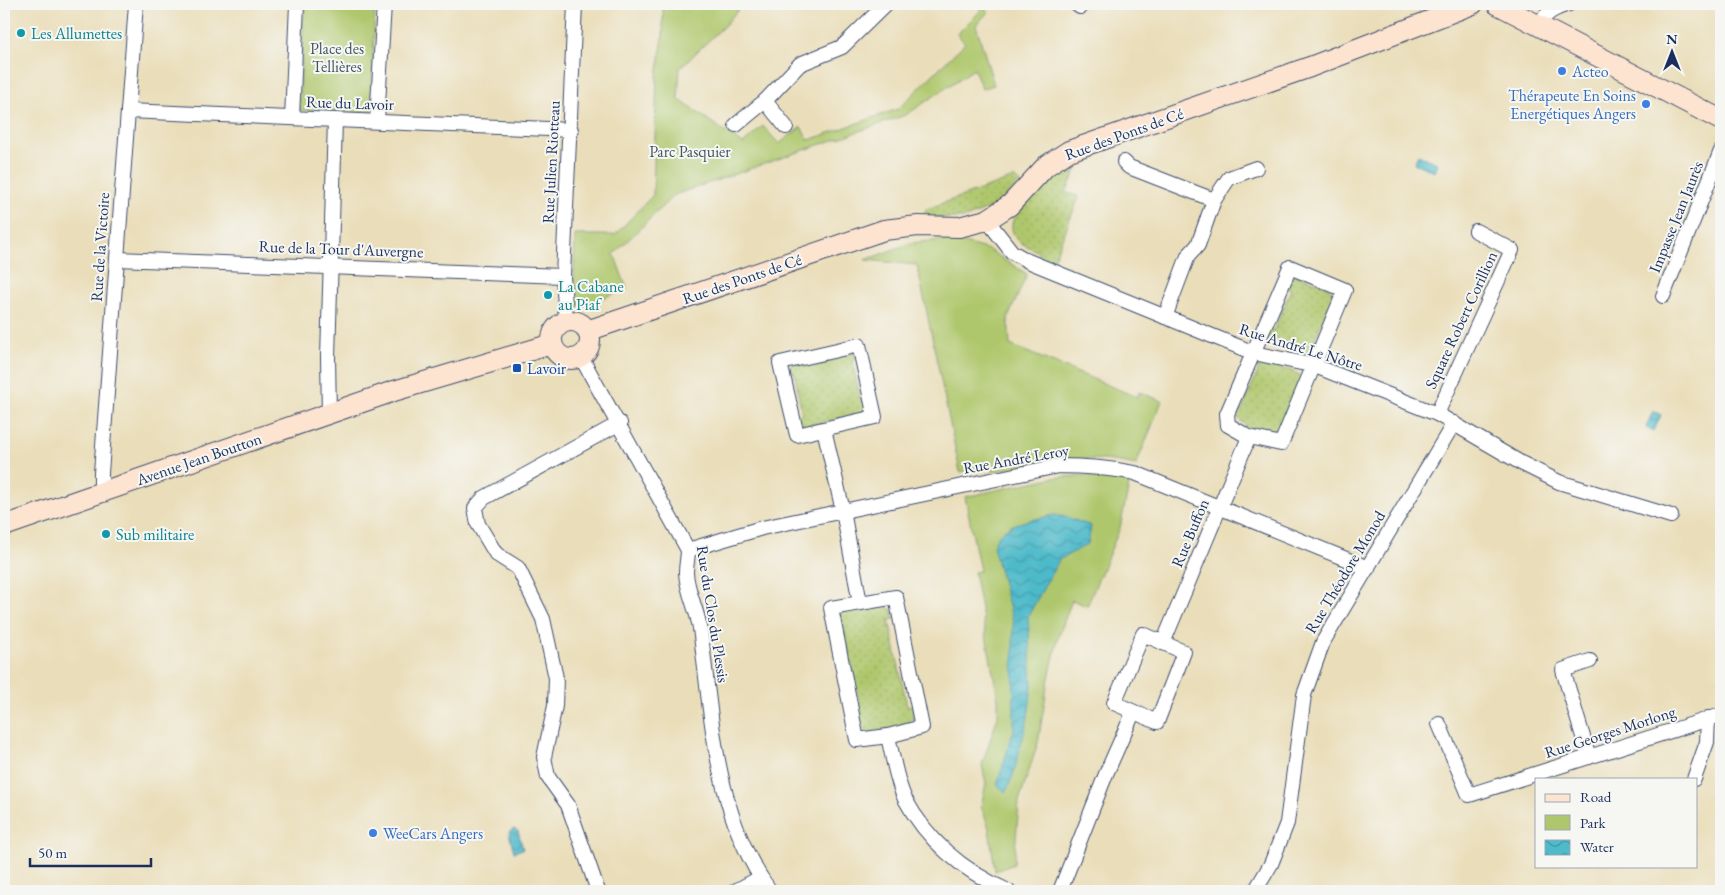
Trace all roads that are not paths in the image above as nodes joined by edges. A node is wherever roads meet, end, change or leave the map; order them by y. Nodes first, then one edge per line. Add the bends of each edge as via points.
1 (136, 4) edge
2 (297, 4) edge
3 (384, 4) edge
4 (575, 4) edge
5 (886, 4) edge
6 (1473, 4) edge
7 (1497, 4) edge
8 (1569, 4) edge
9 (1538, 25) junction
10 (765, 101) junction
11 (128, 111) junction
12 (292, 118) junction
13 (335, 120) junction
14 (1721, 120) edge
15 (377, 122) junction
16 (736, 126) dead end
17 (786, 127) dead end
18 (570, 130) junction
19 (1721, 150) edge
20 (1124, 162) dead end
21 (1256, 168) dead end
22 (1214, 200) junction
23 (987, 220) junction
24 (1476, 230) dead end
25 (117, 259) junction
26 (332, 266) junction
27 (563, 276) junction
28 (1663, 296) dead end
29 (1166, 316) junction
30 (566, 322) junction
31 (588, 331) junction
32 (552, 344) junction
33 (1254, 352) junction
34 (581, 356) junction
35 (1315, 366) junction
36 (329, 414) junction
37 (1438, 414) junction
38 (620, 424) junction
39 (1454, 424) junction
40 (824, 429) junction
41 (1249, 437) junction
42 (101, 492) junction
43 (1219, 509) junction
44 (843, 511) junction
45 (1671, 516) dead end
46 (4, 526) edge
47 (688, 550) junction
48 (1368, 568) junction
49 (860, 603) junction
50 (1163, 643) junction
51 (1590, 661) dead end
52 (1133, 712) junction
53 (1715, 717) edge
54 (1438, 724) dead end
55 (888, 736) junction
56 (1589, 757) junction
57 (1694, 778) edge
58 (760, 878) junction
59 (598, 891) edge
60 (735, 891) edge
61 (770, 891) edge
62 (1008, 891) edge
63 (1060, 891) edge
64 (1255, 891) edge

1 - 11 street, Rue de la Victoire
2 - 12 street
3 - 15 street
4 - 18 street, Rue Julien Riotteau
5 - 10 street via 842,47 800,64
6 - 23 street, Rue des Ponts de Cé via 1310,68 1069,151 1046,166 1010,205
7 - 9 street
8 - 9 street via 1545,14
9 - 14 street
10 - 16 street
10 - 17 street
11 - 12 street, Rue du Lavoir
11 - 25 street, Rue de la Victoire
12 - 13 street, Rue du Lavoir
13 - 15 street, Rue du Lavoir
13 - 26 street
15 - 18 street, Rue du Lavoir
18 - 27 street, Rue Julien Riotteau
19 - 28 street, Impasse Jean Jaurès
20 - 22 street via 1129,167
21 - 22 street via 1228,178
22 - 29 street via 1198,244 1188,256
23 - 29 street, Rue André Le Nôtre via 1012,252 1028,261
23 - 31 street, Rue des Ponts de Cé via 959,226 884,230
24 - 37 street, Square Robert Corillion via 1512,250
25 - 26 street, Rue de la Tour d'Auvergne
25 - 42 street, Rue de la Victoire
26 - 27 street, Rue de la Tour d'Auvergne
26 - 36 street
27 - 30 street, Rue Julien Riotteau
29 - 33 street, Rue André Le Nôtre
30 - 31 street via 577,322
30 - 32 street via 554,331
31 - 34 street via 590,342
32 - 34 street via 560,356 574,359
32 - 36 street, Avenue Jean Boutton
33 - 35 street, Rue André Le Nôtre
33 - 35 street via 1290,267 1345,290
33 - 41 street via 1226,414 1228,425
34 - 38 street, Rue du Clos du Plessis
35 - 37 street, Rue André Le Nôtre
35 - 41 street via 1281,444
36 - 42 street, Avenue Jean Boutton
37 - 39 street, Rue André Le Nôtre
38 - 47 street, Rue du Clos du Plessis
38 - 59 street via 484,498 475,508 478,524 496,554 518,568 543,619 556,678 555,706 544,757 548,777 572,813
39 - 45 street, Rue André Le Nôtre via 1521,464 1559,482
39 - 48 street, Rue Théodore Monod
40 - 40 street via 876,417 859,345 780,363 797,435
40 - 44 street
41 - 43 street, Rue Buffon
42 - 46 street, Avenue Jean Boutton
43 - 44 street, Rue André Leroy via 1135,473 1100,466 1058,466
43 - 48 street, Rue André Leroy
43 - 50 street, Rue Buffon
44 - 47 street, Rue André Leroy via 762,528
44 - 49 street
47 - 58 street, Rue du Clos du Plessis via 686,573 698,614 720,780 740,836
48 - 64 street, Rue Théodore Monod via 1339,612 1312,668 1304,694 1287,823 1271,864
49 - 55 street via 831,608 857,740
49 - 55 street via 896,597 922,726
50 - 52 street via 1142,634 1114,703
50 - 52 street via 1184,652 1156,722
51 - 56 street via 1563,670
52 - 63 street
53 - 56 street, Rue Georges Morlong
53 - 57 street
54 - 56 street, Rue Georges Morlong via 1469,795
55 - 62 street via 904,798 922,825 953,860
58 - 60 street
58 - 61 street, Rue du Clos du Plessis

